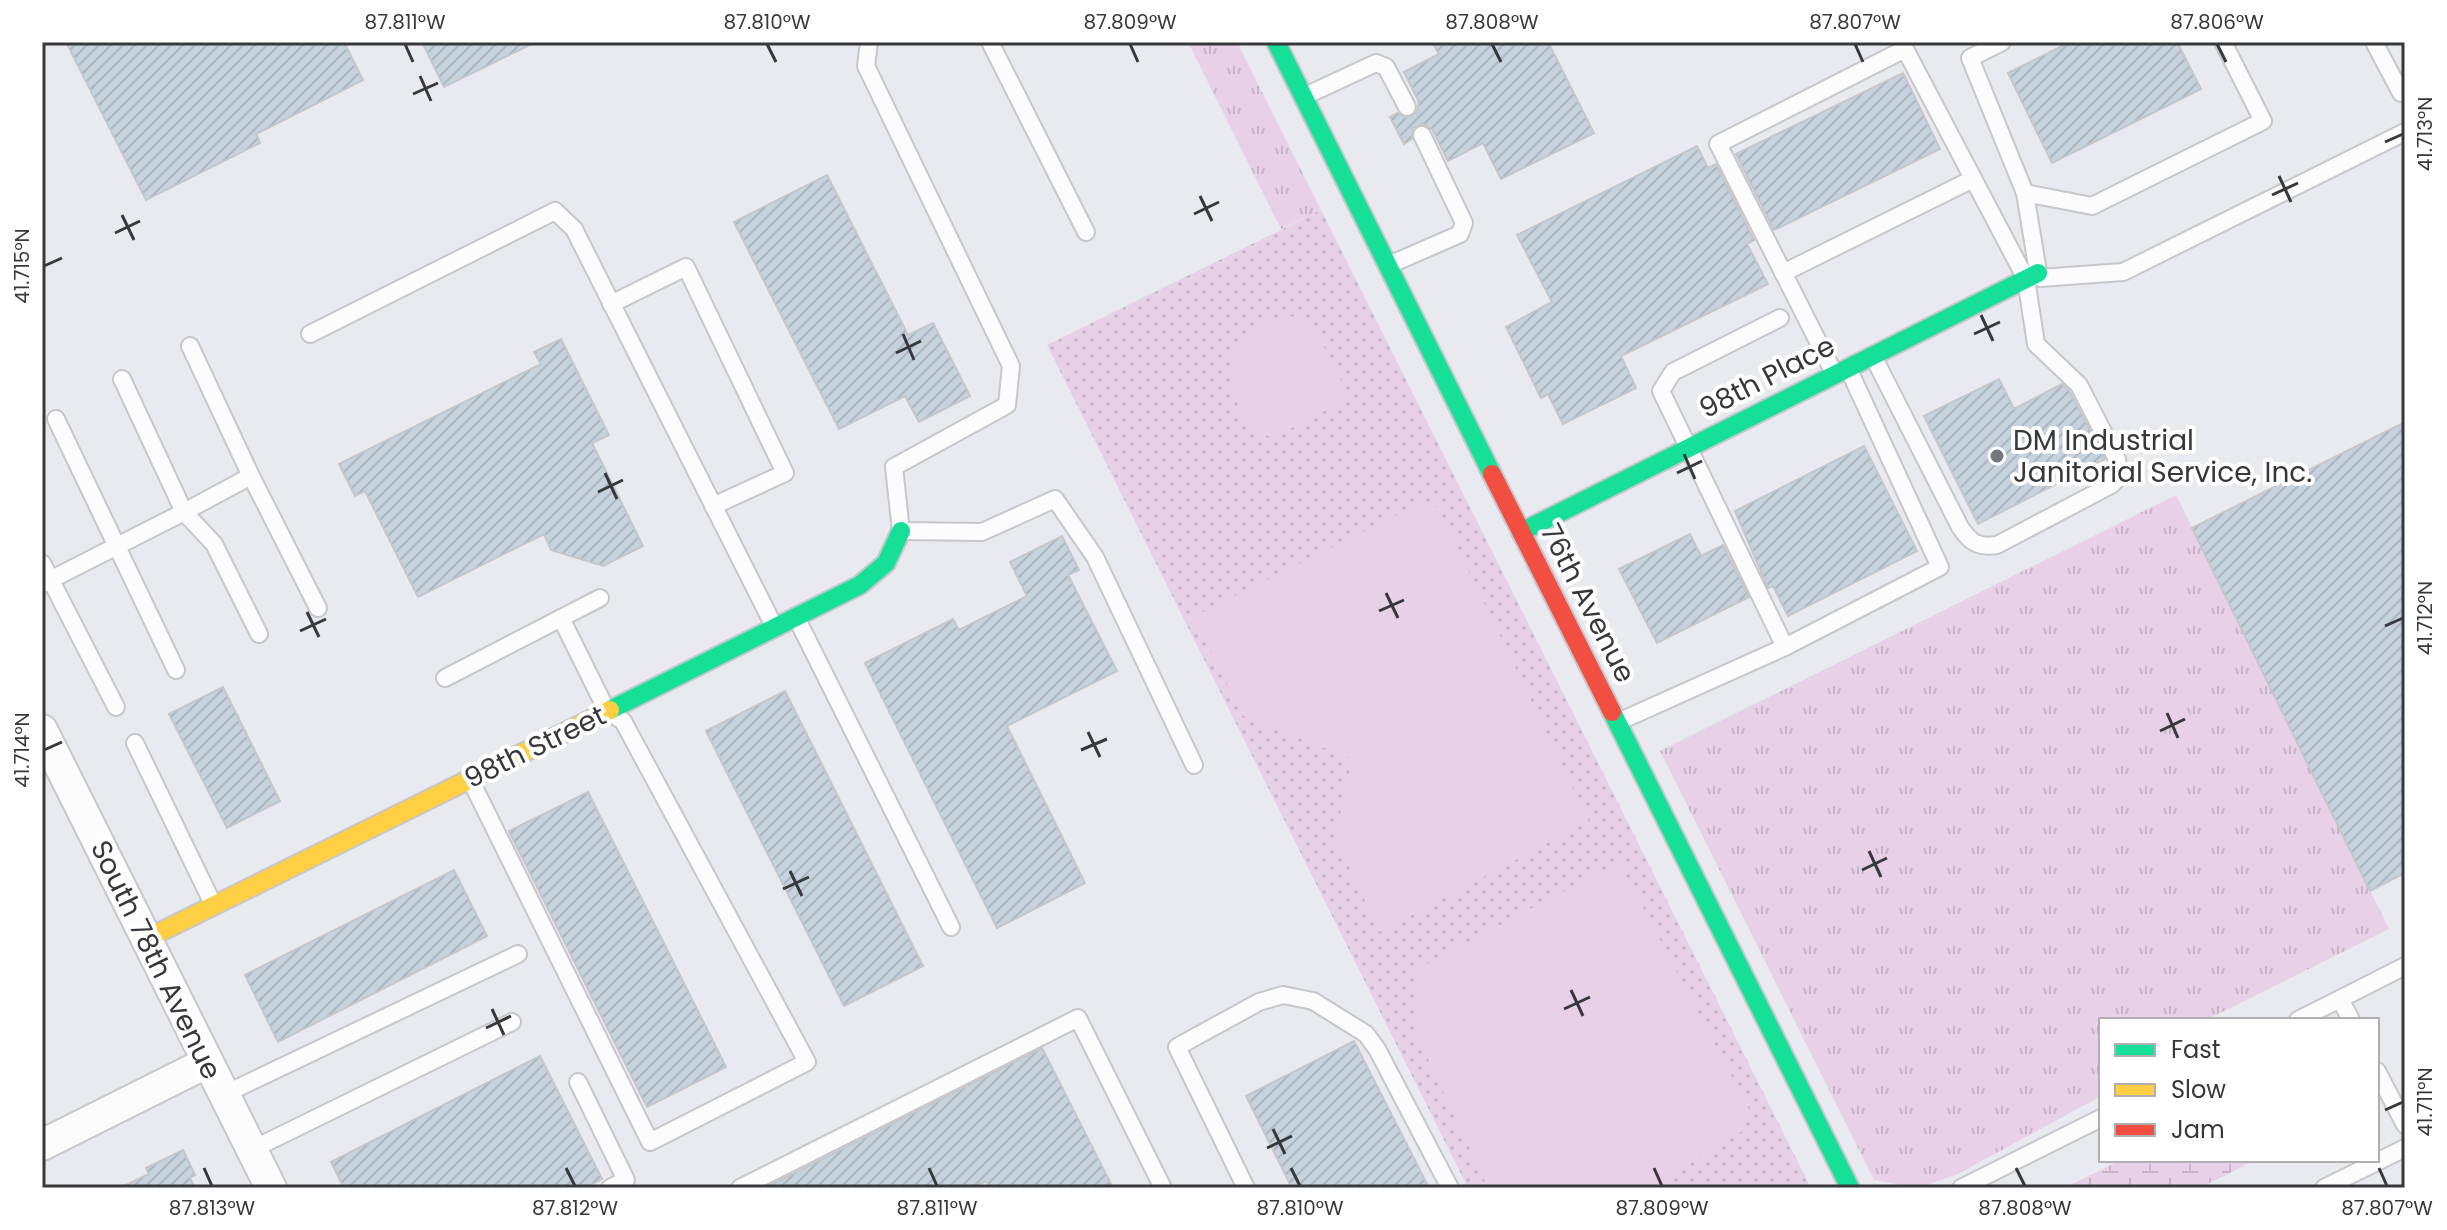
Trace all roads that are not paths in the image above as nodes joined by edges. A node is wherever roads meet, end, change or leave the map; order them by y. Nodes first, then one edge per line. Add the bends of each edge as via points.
1 (869, 42) edge
2 (990, 42) edge
3 (1276, 42) edge
4 (2002, 42) edge
5 (2223, 42) edge
6 (2374, 42) edge
7 (2405, 91) edge
8 (1303, 97) junction
9 (1407, 107) dead end
10 (2405, 132) edge
11 (1422, 135) dead end
12 (1973, 179) junction
13 (2025, 193) junction
14 (1086, 232) dead end
15 (1388, 266) junction
16 (1783, 273) junction
17 (2032, 276) junction
18 (611, 304) junction
19 (1780, 318) dead end
20 (310, 334) dead end
21 (190, 346) dead end
22 (1873, 356) junction
23 (1841, 371) junction
24 (122, 379) dead end
25 (56, 419) dead end
26 (1689, 448) junction
27 (251, 476) junction
28 (713, 506) junction
29 (184, 512) junction
30 (901, 531) junction
31 (1521, 532) junction
32 (117, 546) junction
33 (42, 563) edge
34 (46, 582) edge
35 (600, 598) dead end
36 (318, 608) dead end
37 (797, 617) junction
38 (561, 618) junction
39 (775, 628) junction
40 (259, 634) dead end
41 (1785, 647) junction
42 (176, 670) dead end
43 (445, 678) dead end
44 (116, 707) dead end
45 (607, 711) junction
46 (1617, 723) junction
47 (42, 730) edge
48 (135, 743) dead end
49 (1194, 765) dead end
50 (470, 779) junction
51 (214, 906) junction
52 (951, 927) dead end
53 (146, 939) junction
54 (518, 954) dead end
55 (2405, 966) edge
56 (2340, 999) junction
57 (2302, 1018) edge
58 (2350, 1018) edge
59 (512, 1022) dead end
60 (206, 1063) junction
61 (2379, 1075) edge
62 (578, 1082) dead end
63 (223, 1095) junction
64 (2099, 1119) edge
65 (2405, 1125) edge
66 (42, 1145) edge
67 (2405, 1148) edge
68 (251, 1150) junction
69 (2379, 1161) edge
70 (2377, 1162) edge
71 (271, 1188) edge
72 (610, 1188) edge
73 (740, 1188) edge
74 (1163, 1188) edge
75 (1246, 1188) edge
76 (1450, 1188) edge
77 (1850, 1188) edge
78 (1961, 1188) edge
79 (2324, 1188) edge

1 - 30 lane via 866,66 1011,366 1007,405 894,467
2 - 14 lane
3 - 8 street, 76th Avenue
4 - 13 lane via 1970,58
5 - 13 lane via 2263,121 2092,206
6 - 7 lane via 2401,93
8 - 9 lane via 1376,63 1386,67
8 - 15 street, 76th Avenue
10 - 17 lane via 2123,272
11 - 15 lane via 1464,223 1460,234
12 - 16 lane
12 - 16 lane via 1905,49 1718,144
12 - 17 lane
13 - 17 lane
15 - 31 street, 76th Avenue
16 - 23 lane
17 - 22 street, 98th Place
17 - 22 lane via 2036,344 2079,385 2120,469 2111,485 1997,545 1982,547 1960,527
18 - 20 lane via 574,229 555,211
18 - 28 lane
18 - 28 lane via 686,267 785,473
19 - 26 lane via 1673,372 1661,391
21 - 27 lane
22 - 23 street, 98th Place
23 - 26 street, 98th Place
23 - 41 lane via 1940,567
24 - 29 lane
25 - 32 lane
26 - 31 street, 98th Place
26 - 41 lane
27 - 29 lane
27 - 36 lane
28 - 39 lane
29 - 32 lane
29 - 40 lane via 214,544
30 - 37 street, 98th Street via 888,565
30 - 49 lane via 982,532 1055,499 1095,557
31 - 46 street, 76th Avenue
32 - 34 lane
32 - 42 lane
33 - 34 lane
34 - 44 lane
35 - 38 lane
37 - 39 street, 98th Street
37 - 52 lane
38 - 43 lane
38 - 45 lane
39 - 45 street, 98th Street
41 - 46 lane
45 - 50 street, 98th Street
45 - 50 lane via 623,721 807,1062 650,1142
46 - 77 street, 76th Avenue
47 - 53 street, South 78th Avenue
48 - 51 lane
50 - 51 street, 98th Street
51 - 53 street, 98th Street
53 - 60 street, South 78th Avenue
54 - 63 lane
55 - 56 lane
56 - 57 lane
56 - 58 lane
59 - 68 lane
60 - 63 street, South 78th Avenue
60 - 66 street
61 - 65 lane
62 - 72 lane via 626,1180
63 - 68 street, South 78th Avenue
64 - 78 lane
67 - 69 lane
68 - 71 street, South 78th Avenue
70 - 79 lane
73 - 74 lane via 1078,1018
75 - 76 lane via 1177,1047 1259,1002 1283,995 1313,1001 1366,1034

